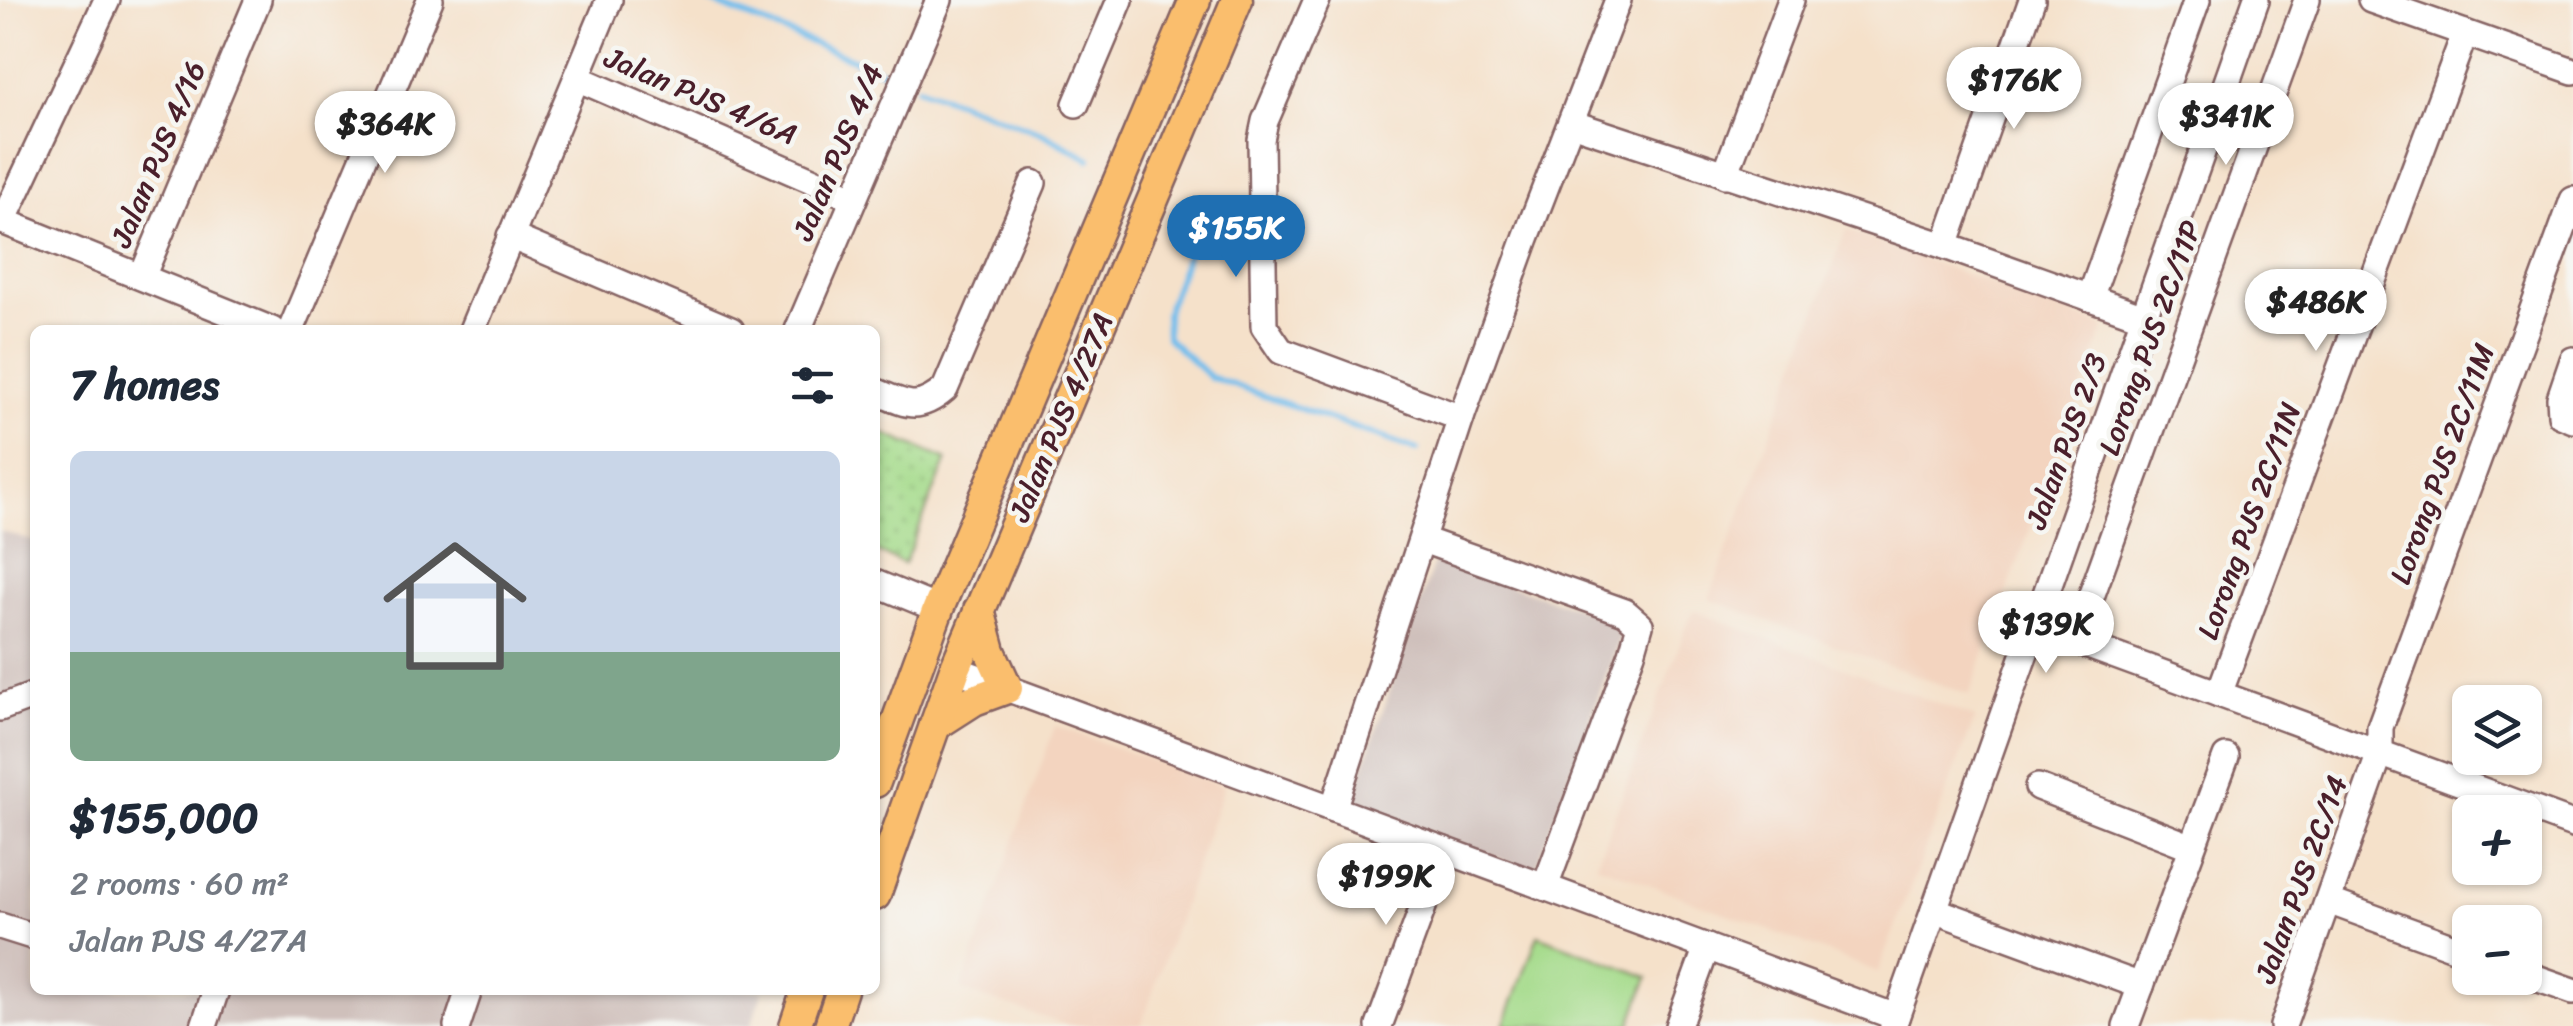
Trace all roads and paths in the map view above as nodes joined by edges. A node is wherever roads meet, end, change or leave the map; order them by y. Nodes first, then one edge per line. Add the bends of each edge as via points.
1 (107, 0) edge
2 (258, 0) edge
3 (430, 0) edge
4 (609, 0) edge
5 (939, 0) edge
6 (1120, 0) edge
7 (1195, 0) edge
8 (1204, 0) edge
9 (1237, 0) edge
10 (1316, 0) edge
11 (1618, 0) edge
12 (1791, 0) edge
13 (2032, 0) edge
14 (2197, 0) edge
15 (2307, 0) edge
16 (2371, 0) edge
17 (2248, 2) edge
18 (2465, 33) junction
19 (2573, 71) edge
20 (577, 78) junction
21 (1162, 78) junction
22 (1197, 94) junction
23 (1076, 104) dead end
24 (1572, 124) junction
25 (1726, 175) junction
26 (1033, 182) dead end
27 (853, 198) junction
28 (2573, 200) edge
29 (1, 220) edge
30 (510, 236) junction
31 (1944, 246) junction
32 (142, 277) junction
33 (2090, 298) junction
34 (2144, 317) junction
35 (260, 325) edge
36 (293, 325) edge
37 (474, 325) edge
38 (719, 325) edge
39 (800, 325) edge
40 (2573, 360) edge
41 (880, 393) edge
42 (1462, 418) junction
43 (2573, 420) edge
44 (1423, 540) junction
45 (880, 585) edge
46 (938, 610) junction
47 (980, 610) junction
48 (2034, 626) junction
49 (2075, 642) junction
50 (955, 670) junction
51 (1007, 688) junction
52 (2219, 694) junction
53 (30, 697) edge
54 (0, 708) edge
55 (935, 726) junction
56 (2380, 754) junction
57 (2226, 758) dead end
58 (880, 768) edge
59 (2038, 787) dead end
60 (1332, 808) junction
61 (2573, 824) edge
62 (2192, 847) junction
63 (1444, 850) junction
64 (880, 880) edge
65 (1544, 887) junction
66 (2328, 901) junction
67 (1934, 910) junction
68 (0, 926) edge
69 (30, 935) edge
70 (2452, 946) edge
71 (1707, 947) junction
72 (2542, 980) edge
73 (2140, 986) junction
74 (2573, 991) edge
75 (209, 995) edge
76 (467, 995) edge
77 (805, 995) edge
78 (840, 995) edge
79 (1895, 1022) edge
80 (204, 1026) edge
81 (457, 1026) edge
82 (795, 1026) edge
83 (830, 1026) edge
84 (1379, 1026) edge
85 (1678, 1026) edge
86 (2126, 1026) edge
87 (2283, 1026) edge

1 - 29 street
2 - 32 street, Jalan PJS 4/16
3 - 36 street
4 - 20 street
5 - 27 street, Jalan PJS 4/4
6 - 23 street
7 - 21 main road, Jalan PJS 4/27A
8 - 9 main road via 1213,12
9 - 22 main road, Jalan PJS 4/27A
10 - 42 street via 1261,140 1264,326 1281,350
11 - 24 street
12 - 25 street
13 - 31 street
14 - 33 street
15 - 49 street, Lorong PJS 2C/11P
16 - 18 street
17 - 34 street, Jalan PJS 2/3
18 - 19 street
18 - 52 street, Lorong PJS 2C/11N
20 - 27 street, Jalan PJS 4/6A
20 - 30 street
21 - 22 main road via 1192,70 1199,78
21 - 46 main road, Jalan PJS 4/27A
22 - 47 main road, Jalan PJS 4/27A
24 - 25 street
24 - 42 street
25 - 31 street
26 - 41 street via 945,389 928,403 909,406
27 - 39 street, Jalan PJS 4/4
28 - 56 street, Lorong PJS 2C/11M via 2380,727
29 - 32 street
30 - 37 street
30 - 38 street
31 - 33 street
32 - 35 street
33 - 34 street
34 - 48 street, Jalan PJS 2/3
40 - 43 street via 2560,398 2561,415
42 - 44 street
44 - 60 street
44 - 65 street via 1625,612 1640,625
45 - 46 street
46 - 58 main road, Jalan PJS 4/27A
47 - 50 main road, Jalan PJS 4/27A
47 - 51 main road
48 - 49 street
48 - 67 street, Jalan PJS 2/3
49 - 52 street
50 - 51 street
50 - 55 main road, Jalan PJS 4/27A
51 - 55 main road
51 - 60 street
52 - 56 street
53 - 54 street
55 - 64 main road, Jalan PJS 4/27A
56 - 61 street
56 - 66 street, Jalan PJS 2C/14
57 - 62 street
59 - 62 street
60 - 63 street
62 - 73 street
63 - 65 street
63 - 84 street
65 - 71 street
66 - 70 street
66 - 87 street, Jalan PJS 2C/14
67 - 73 street
67 - 79 street, Jalan PJS 2/3
68 - 69 street
71 - 79 street
71 - 85 street
72 - 74 street
73 - 86 street
75 - 80 street
76 - 81 street
77 - 82 main road
78 - 83 main road

